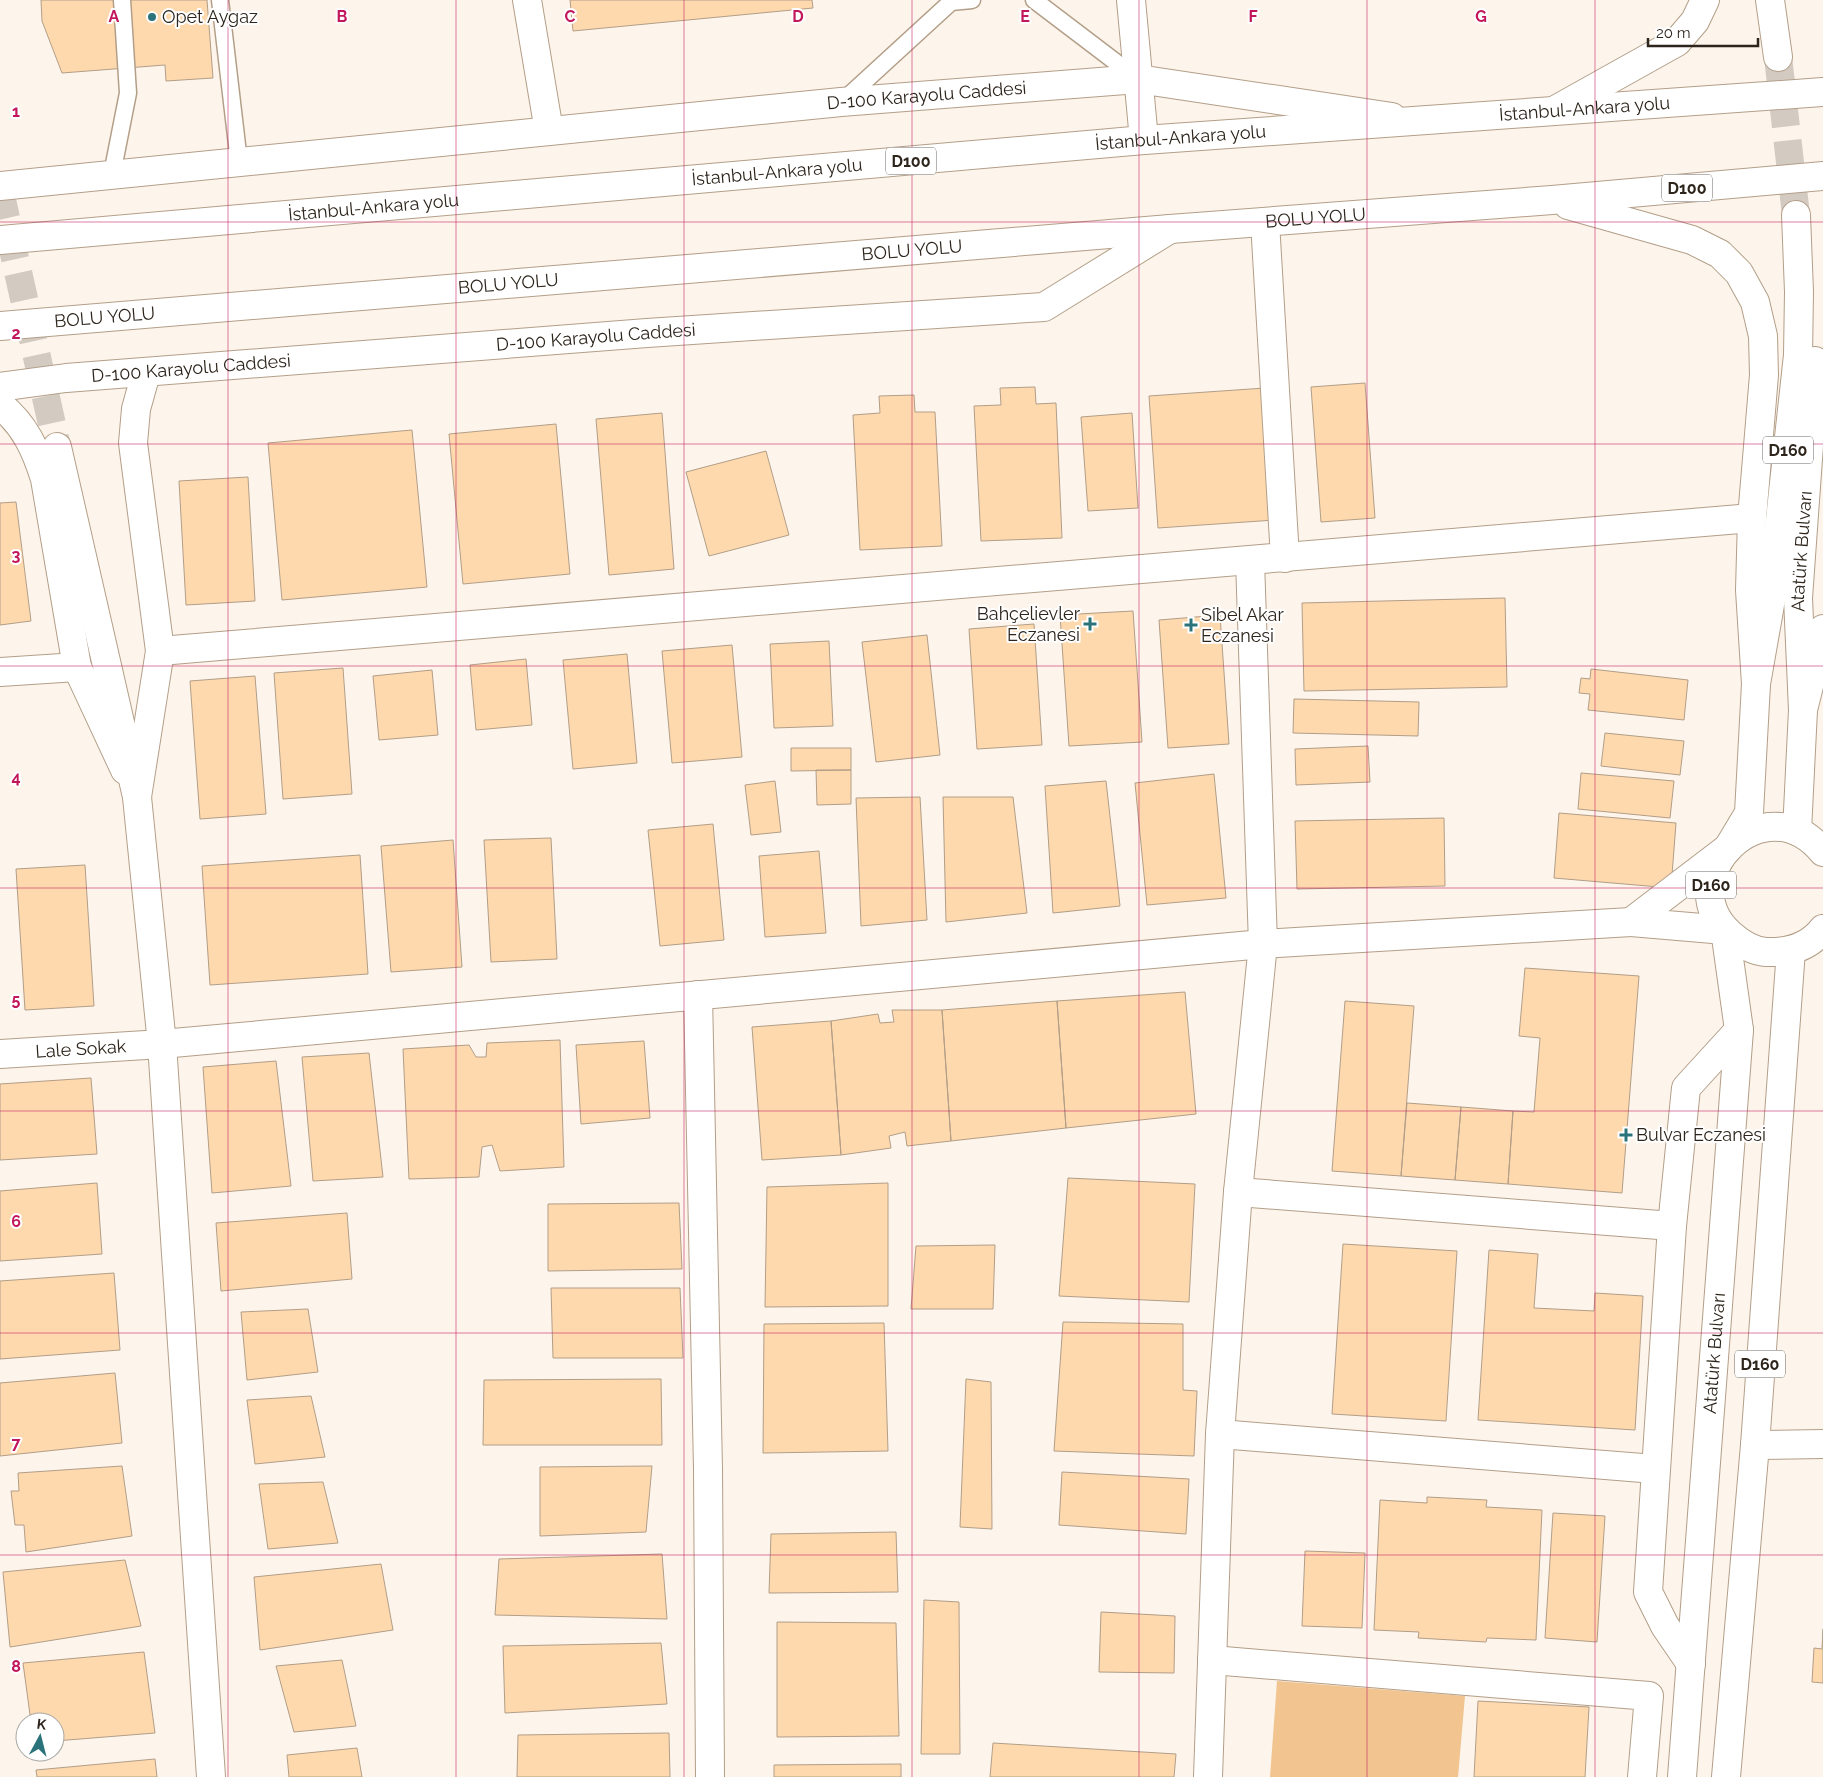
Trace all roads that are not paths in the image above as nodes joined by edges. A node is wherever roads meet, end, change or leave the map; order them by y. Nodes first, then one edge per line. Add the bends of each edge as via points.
1 (122, 0) edge
2 (220, 0) edge
3 (527, 0) edge
4 (972, 0) edge
5 (1034, 0) edge
6 (1131, 0) edge
7 (1704, 0) edge
8 (1770, 0) edge
9 (1783, 0) edge
10 (951, 1) edge
11 (1138, 80) junction
12 (1823, 92) edge
13 (841, 102) junction
14 (1549, 113) junction
15 (1428, 122) junction
16 (550, 132) junction
17 (1144, 140) junction
18 (239, 162) junction
19 (112, 174) junction
20 (1823, 176) edge
21 (0, 186) edge
22 (1552, 200) junction
23 (1265, 222) junction
24 (1170, 228) junction
25 (0, 240) edge
26 (0, 326) edge
27 (146, 373) junction
28 (0, 387) edge
29 (0, 405) edge
30 (57, 447) tunnel mouth
31 (1752, 518) junction
32 (1285, 558) junction
33 (1250, 561) junction
34 (1823, 629) edge
35 (160, 651) junction
36 (77, 667) junction
37 (0, 672) edge
38 (1756, 684) junction
39 (1803, 710) junction
40 (137, 797) junction
41 (1797, 831) junction
42 (1728, 848) junction
43 (1823, 852) edge
44 (1631, 922) junction
45 (1823, 928) edge
46 (1725, 930) junction
47 (1263, 944) junction
48 (1790, 950) junction
49 (698, 995) junction
50 (1739, 1030) junction
51 (162, 1044) junction
52 (0, 1054) edge
53 (1238, 1192) junction
54 (1672, 1226) junction
55 (1220, 1434) junction
56 (1823, 1444) edge
57 (1754, 1445) junction
58 (1655, 1469) junction
59 (1212, 1660) junction
60 (1691, 1664) junction
61 (211, 1777) edge
62 (710, 1777) edge
63 (1208, 1777) edge
64 (1642, 1777) edge
65 (1682, 1777) edge
66 (1726, 1777) edge

1 - 19 lane via 128,93
2 - 18 lane
3 - 16 main road
4 - 10 lane
5 - 11 lane
6 - 11 main road
7 - 14 main road via 1695,20 1677,42
8 - 9 main road via 1784,56
10 - 13 lane
11 - 13 main road, D-100 Karayolu Caddesi
11 - 15 main road, D-100 Karayolu Caddesi
11 - 17 main road
12 - 14 main road, İstanbul-Ankara yolu / D100
13 - 16 main road, D-100 Karayolu Caddesi
14 - 15 main road, İstanbul-Ankara yolu / D100
15 - 17 main road, İstanbul-Ankara yolu / D100
16 - 18 main road, D-100 Karayolu Caddesi
17 - 25 main road, İstanbul-Ankara yolu / D100
18 - 19 main road, D-100 Karayolu Caddesi
19 - 21 main road, D-100 Karayolu Caddesi
20 - 22 main road, BOLU YOLU / D100
22 - 23 main road, BOLU YOLU / D100
22 - 31 main road via 1692,240 1720,254 1739,273 1755,302 1763,336 1764,375
23 - 24 main road, BOLU YOLU / D100
23 - 32 main road
24 - 26 main road, BOLU YOLU / D100
24 - 27 main road, D-100 Karayolu Caddesi via 1044,307
27 - 28 main road, D-100 Karayolu Caddesi via 66,378
27 - 35 main road via 136,409 133,442
29 - 36 main road via 25,430 38,455 45,479
30 - 40 main road
31 - 32 main road
31 - 38 main road via 1750,590
32 - 33 main road
33 - 35 main road
33 - 47 main road
34 - 39 main road
35 - 40 main road
36 - 37 main road
36 - 40 main road
38 - 39 main road, Atatürk Bulvarı / D160 via 1772,593 1798,355 1804,213 1817,287 1815,363 1798,598
38 - 42 main road, D160 via 1749,813
39 - 41 main road, D160
40 - 51 main road
41 - 42 main road, D160 via 1776,827 1755,830 1736,839
41 - 43 main road, D160 via 1815,842
42 - 44 main road
42 - 46 main road, D160 via 1713,872 1710,893 1715,913
44 - 46 main road, Lale Sokak
44 - 47 main road, Lale Sokak
45 - 48 main road, D160 via 1800,948
46 - 48 main road, D160 via 1740,944 1760,952
46 - 50 main road, Atatürk Bulvarı / D160
47 - 49 main road, Lale Sokak
47 - 53 main road
48 - 57 main road, D160
49 - 51 main road, Lale Sokak
49 - 62 main road via 708,1469
50 - 54 main road via 1686,1088
50 - 60 main road, Atatürk Bulvarı / D160
51 - 52 main road, Lale Sokak
51 - 61 main road
53 - 54 main road
53 - 55 main road
54 - 58 main road
55 - 58 main road
55 - 59 main road
56 - 57 main road
57 - 66 main road, D160
58 - 60 main road via 1648,1592
59 - 63 main road
59 - 64 main road via 1649,1696
60 - 65 main road, Atatürk Bulvarı / D160

